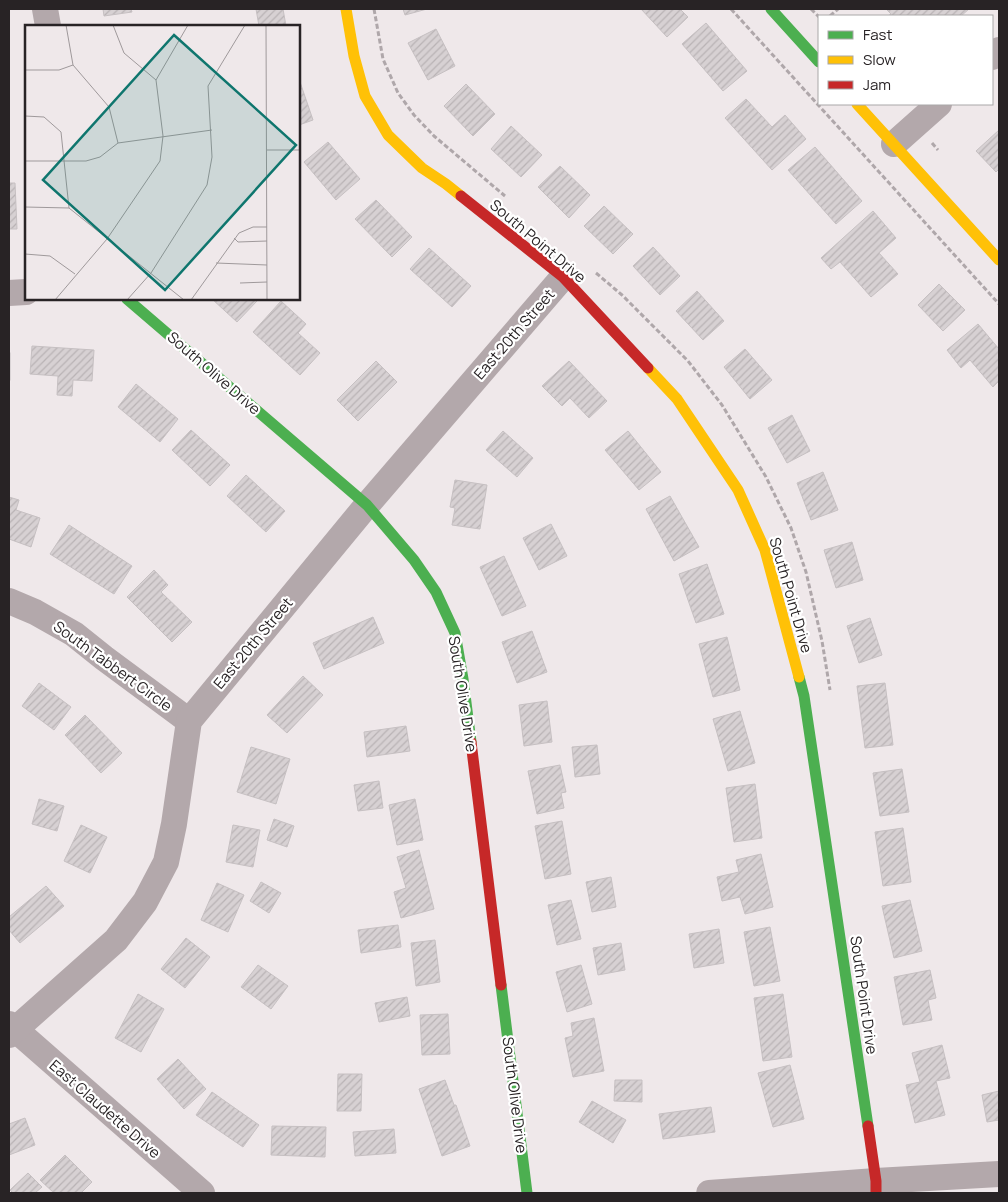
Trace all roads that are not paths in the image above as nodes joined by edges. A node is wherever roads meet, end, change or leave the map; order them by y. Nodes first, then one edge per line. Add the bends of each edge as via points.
1 (45, 9) edge
2 (346, 9) edge
3 (771, 9) edge
4 (48, 25) edge
5 (818, 61) edge
6 (859, 105) edge
7 (938, 105) edge
8 (894, 144) junction
9 (999, 260) edge
10 (563, 277) junction
11 (25, 292) edge
12 (9, 293) edge
13 (129, 300) edge
14 (367, 505) junction
15 (9, 601) edge
16 (189, 721) junction
17 (11, 1030) edge
18 (999, 1174) edge
19 (876, 1187) edge
20 (202, 1193) edge
21 (527, 1193) edge
22 (709, 1193) edge

1 - 4 street
2 - 10 street, South Point Drive via 365,96 388,135 422,168
3 - 5 street
6 - 8 street
7 - 8 street
8 - 9 street
10 - 14 street, East 20th Street
10 - 19 street, South Point Drive via 677,399 738,490 765,550 804,696
11 - 12 street
13 - 14 street, South Olive Drive
14 - 16 street, East 20th Street
14 - 21 street, South Olive Drive via 414,560 436,592 455,633
15 - 16 street, South Tabbert Circle via 74,634
16 - 17 street via 166,862 145,902 116,940
17 - 20 street, East Claudette Drive
18 - 19 street
19 - 22 street

